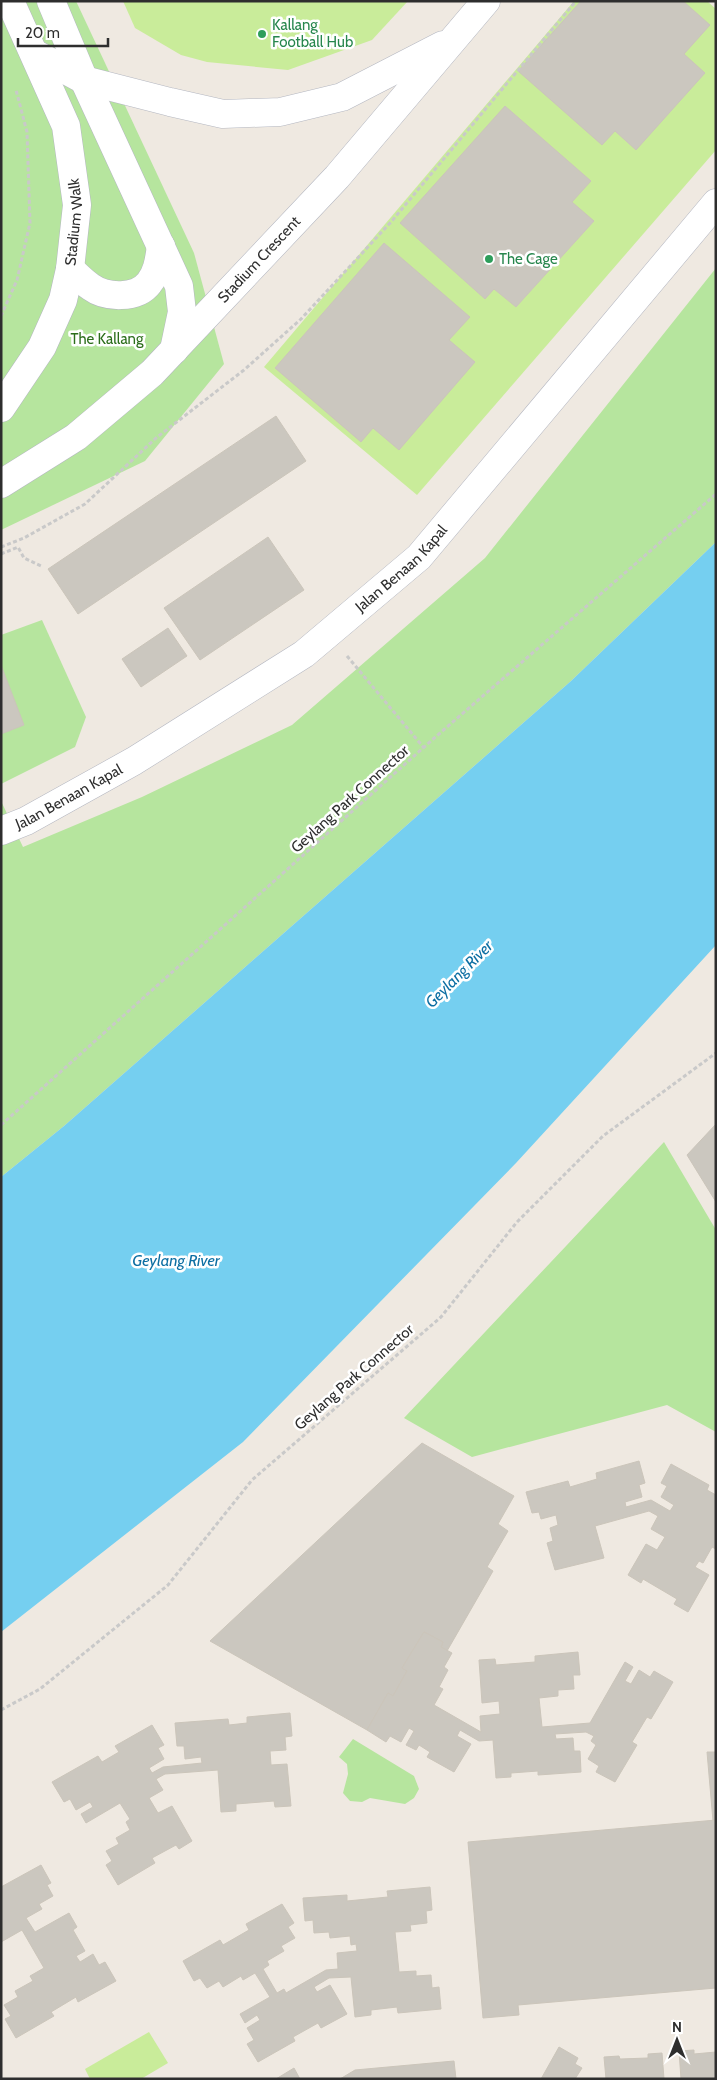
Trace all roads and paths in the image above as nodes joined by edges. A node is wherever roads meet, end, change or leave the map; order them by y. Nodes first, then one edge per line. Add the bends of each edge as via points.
1 (10, 1) edge
2 (52, 1) edge
3 (486, 1) edge
4 (576, 1) edge
5 (455, 39) junction
6 (34, 53) junction
7 (84, 80) junction
8 (15, 88) dead end
9 (716, 204) edge
10 (161, 246) junction
11 (70, 269) junction
12 (1, 316) edge
13 (174, 350) junction
14 (1, 408) edge
15 (1, 484) edge
16 (716, 494) edge
17 (1, 548) edge
18 (1, 554) edge
19 (41, 566) dead end
20 (328, 634) junction
21 (424, 748) junction
22 (1, 831) edge
23 (716, 1053) edge
24 (1, 1125) edge
25 (1, 1710) edge

1 - 6 street, Stadium Walk
2 - 7 street
3 - 5 street, Stadium Crescent
4 - 17 path via 392,222 301,319 244,370 156,438 85,504
5 - 7 street via 342,97 280,112 223,114
5 - 13 street, Stadium Crescent via 336,177
6 - 7 street
6 - 11 street, Stadium Walk via 66,126 77,205
7 - 10 street
8 - 12 path via 27,132 30,223 17,280
9 - 20 street, Jalan Benaan Kapal via 419,557
10 - 11 street via 158,267 149,285 132,294 112,296 92,288
10 - 13 street via 179,286 182,312
11 - 14 street, Stadium Walk via 63,300 42,347
13 - 15 street, Stadium Crescent via 152,373 76,437
16 - 21 path, Geylang Park Connector
18 - 19 path via 18,547 24,558
20 - 21 path
20 - 22 street, Jalan Benaan Kapal via 304,654 134,761 26,821
21 - 24 path, Geylang Park Connector
23 - 25 path, Geylang Park Connector via 603,1136 517,1222 441,1317 252,1480 168,1585 40,1689

